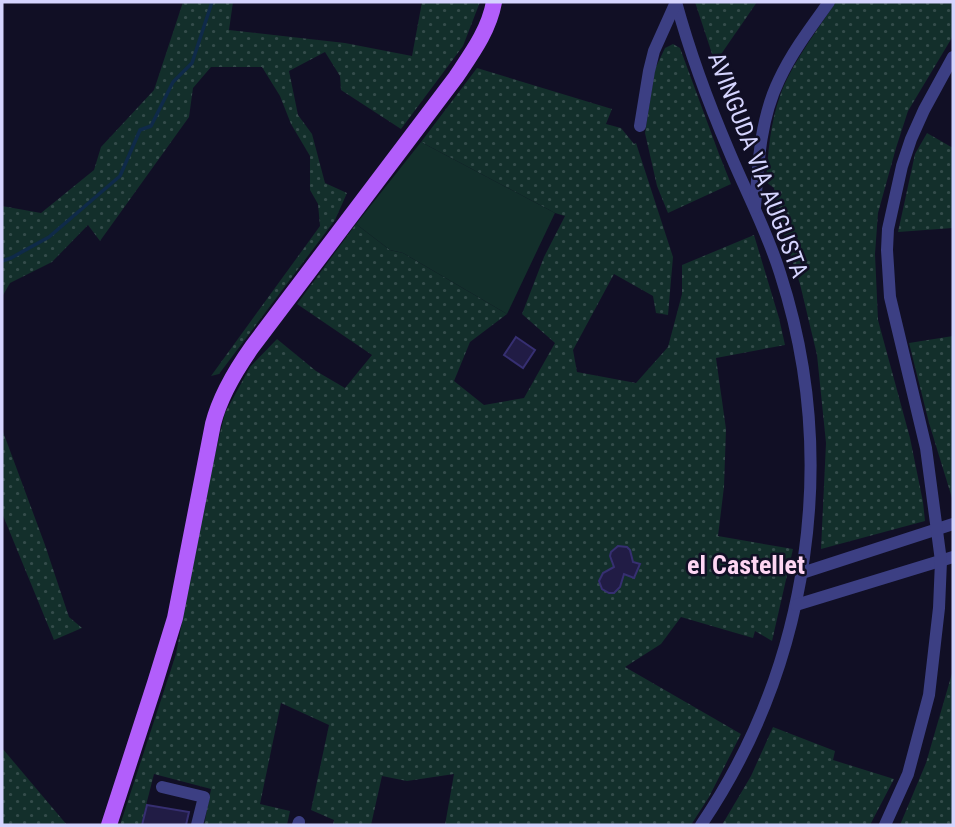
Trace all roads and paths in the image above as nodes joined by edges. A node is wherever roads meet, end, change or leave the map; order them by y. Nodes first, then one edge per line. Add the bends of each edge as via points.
1 (494, 2) edge
2 (676, 2) edge
3 (829, 2) edge
4 (953, 57) edge
5 (640, 126) dead end
6 (755, 210) junction
7 (953, 524) edge
8 (937, 529) junction
9 (947, 559) edge
10 (802, 573) junction
11 (796, 605) junction
12 (162, 787) dead end
13 (108, 825) edge
14 (197, 825) edge
15 (701, 825) edge
16 (886, 825) edge

1 - 13 main road via 482,37 456,77 252,347 222,398 174,618
2 - 5 street via 654,51
2 - 6 street, AVINGUDA VIA AUGUSTA via 701,82
3 - 6 street via 793,54 771,99
4 - 8 street via 905,157 887,250 890,297 926,448
6 - 10 street, AVINGUDA VIA AUGUSTA via 788,299 802,360 810,496
7 - 8 street
8 - 9 street
8 - 10 street
9 - 11 street
9 - 16 street via 929,695 908,774
10 - 11 street, AVINGUDA VIA AUGUSTA
11 - 15 street, AVINGUDA VIA AUGUSTA via 758,722
12 - 14 street via 204,797

